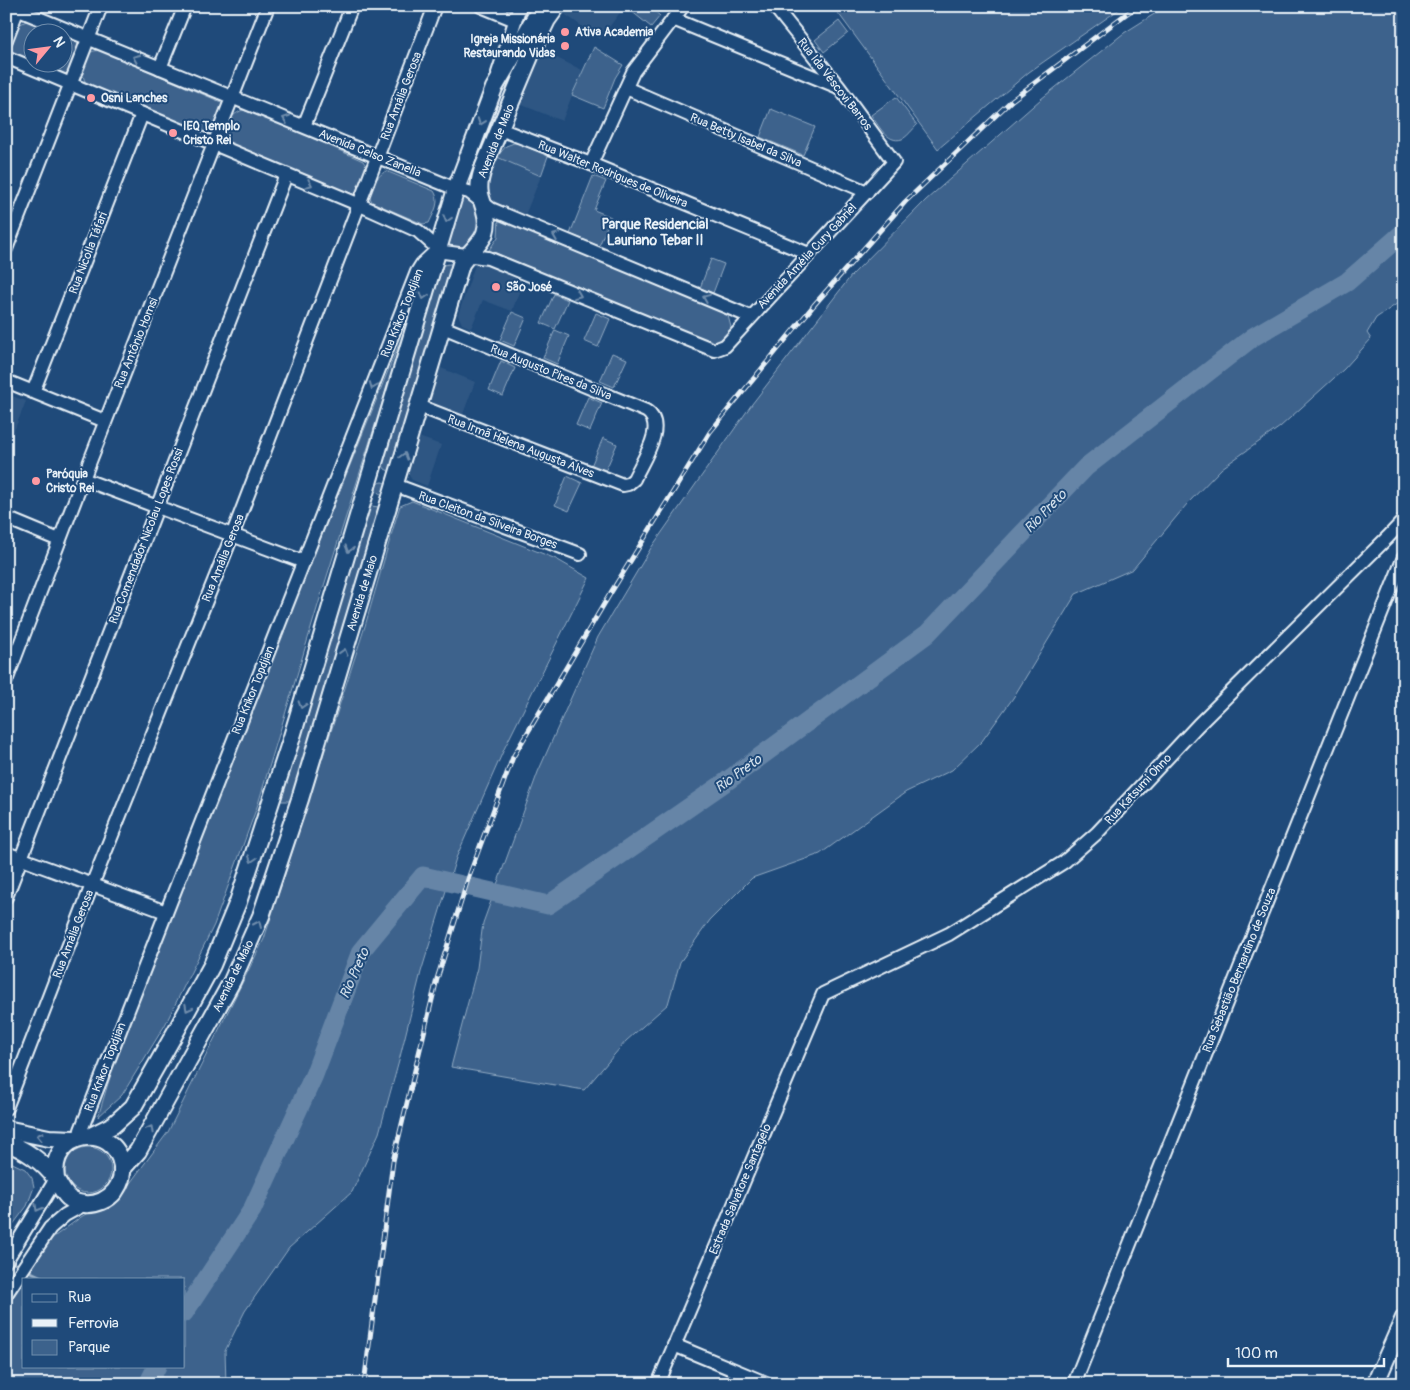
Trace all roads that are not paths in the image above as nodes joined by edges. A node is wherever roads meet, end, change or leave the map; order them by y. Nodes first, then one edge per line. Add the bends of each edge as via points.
1 (101, 6) edge
2 (185, 6) edge
3 (268, 6) edge
4 (352, 6) edge
5 (435, 6) edge
6 (481, 6) edge
7 (520, 6) edge
8 (542, 6) edge
9 (557, 6) edge
10 (683, 6) edge
11 (774, 6) edge
12 (16, 7) edge
13 (673, 19) junction
14 (515, 20) junction
15 (88, 38) junction
16 (6, 40) edge
17 (6, 57) edge
18 (160, 68) junction
19 (71, 84) junction
20 (839, 87) junction
21 (494, 88) junction
22 (626, 88) junction
23 (232, 98) junction
24 (142, 114) junction
25 (304, 126) junction
26 (500, 129) junction
27 (215, 143) junction
28 (378, 157) junction
29 (894, 162) joint
30 (591, 164) junction
31 (286, 175) junction
32 (456, 189) junction
33 (867, 192) junction
34 (483, 203) junction
35 (360, 205) junction
36 (6, 249) edge
37 (438, 249) junction
38 (809, 254) junction
39 (467, 255) junction
40 (726, 306) junction
41 (751, 317) junction
42 (443, 328) junction
43 (737, 332) junction
44 (6, 382) edge
45 (33, 392) junction
46 (419, 406) junction
47 (105, 421) junction
48 (376, 457) junction
49 (83, 479) junction
50 (623, 485) joint
51 (395, 486) junction
52 (363, 502) junction
53 (390, 502) junction
54 (157, 508) junction
55 (6, 518) edge
56 (1404, 520) edge
57 (232, 536) junction
58 (59, 540) junction
59 (580, 554) dead end
60 (1404, 557) edge
61 (304, 562) junction
62 (6, 681) edge
63 (6, 853) edge
64 (21, 859) junction
65 (92, 884) junction
66 (6, 897) edge
67 (166, 912) junction
68 (824, 994) joint
69 (6, 1108) edge
70 (6, 1129) edge
71 (81, 1138) junction
72 (6, 1143) edge
73 (122, 1169) junction
74 (56, 1179) junction
75 (85, 1204) junction
76 (6, 1261) edge
77 (6, 1294) edge
78 (1404, 1318) edge
79 (674, 1345) junction
80 (658, 1384) edge
81 (768, 1384) edge
82 (1074, 1384) edge
83 (1375, 1384) edge

1 - 15 street
2 - 18 street
3 - 23 street, Rua Antônio Homsi
4 - 25 street
5 - 28 street, Rua Amália Gerosa
6 - 14 street
7 - 14 street
8 - 21 main road, Avenida de Maio
9 - 26 main road, Avenida de Maio via 534,47
10 - 13 street
11 - 20 street, Rua Ida Véscovi Barros
12 - 15 street, Avenida Celso Zanella
12 - 16 street
13 - 20 street
13 - 22 street via 633,72
14 - 21 street
18 -> 15 street, Avenida Celso Zanella
15 - 19 street
17 - 19 street
18 - 23 street, Avenida Celso Zanella
19 - 24 street
19 - 36 street
20 - 29 street, Rua Ida Véscovi Barros
21 -> 32 main road, Avenida de Maio
22 - 30 street
22 - 33 street, Rua Betty Isabel da Silva
25 -> 23 street, Avenida Celso Zanella
23 - 27 street, Rua Antônio Homsi
24 - 27 street
24 - 45 street, Rua Nicolla Táfari
25 - 28 street, Avenida Celso Zanella
26 - 30 street, Rua Walter Rodrigues de Oliveira
26 - 34 main road, Avenida de Maio via 480,181
27 - 31 street
27 - 47 street, Rua Antônio Homsi
28 - 32 street, Avenida Celso Zanella
28 - 35 street, Rua Amália Gerosa
29 - 33 street, Avenida Amélia Cury Gabriel
30 - 38 street, Rua Walter Rodrigues de Oliveira
31 -> 35 street
31 - 54 street, Rua Comendador Nicolau Lopes Rossi
32 - 34 street, Avenida Celso Zanella via 469,192
32 -> 37 main road, Avenida de Maio
33 - 38 street, Avenida Amélia Cury Gabriel
34 - 39 main road, Avenida de Maio via 486,230 481,241
40 -> 34 street, Avenida Celso Zanella
35 - 37 street via 418,231
35 - 57 street, Rua Amália Gerosa
37 - 39 street
37 -> 48 main road, Avenida de Maio
37 -> 61 street, Rua Krikor Topdjian via 417,272
38 - 41 street, Avenida Amélia Cury Gabriel
39 - 42 main road, Avenida de Maio via 461,264
39 -> 43 street, Avenida Amélia Cury Gabriel via 488,258 714,350 724,346
40 - 41 street, Avenida Celso Zanella
40 - 43 street via 735,320
41 - 43 street, Avenida Amélia Cury Gabriel
42 - 46 main road, Avenida de Maio
42 - 50 street, Rua Augusto Pires da Silva via 652,415 654,436 634,479
44 - 45 street
45 - 47 street
46 - 50 street, Rua Irmã Helena Augusta Alves
51 -> 46 main road, Avenida de Maio
47 - 49 street, Rua Antônio Homsi
48 - 51 main road via 382,474
48 - 52 main road, Avenida de Maio
49 - 54 street
49 - 58 street, Rua Antônio Homsi
51 - 53 main road, Avenida de Maio
51 - 59 street, Rua Cleiton da Silveira Borges
52 - 53 main road
52 -> 71 main road, Avenida de Maio via 291,740 238,902 212,965 133,1107 113,1125
73 -> 53 main road, Avenida de Maio via 138,1151 232,981 261,916
54 - 57 street
54 - 64 street, Rua Comendador Nicolau Lopes Rossi
55 - 58 street
56 - 68 street, Rua Katsumi Ohno via 1064,862 950,934
57 - 61 street
57 - 65 street, Rua Amália Gerosa
58 - 62 street, Rua Antônio Homsi
60 - 82 street, Rua Sebastião Bernardino de Souza
61 - 67 street, Rua Krikor Topdjian
63 - 64 street
64 - 65 street
64 - 66 street, Rua Comendador Nicolau Lopes Rossi
65 - 67 street
65 - 69 street, Rua Amália Gerosa
67 - 71 street, Rua Krikor Topdjian via 81,1130
68 - 79 street, Estrada Salvatore Santagelo
71 -> 70 main road via 49,1138
71 - 73 main road via 99,1138 113,1147
71 - 74 main road via 68,1143 59,1153 55,1165
72 - 74 main road via 15,1145 36,1160
73 - 75 main road via 119,1185 108,1198
74 - 75 main road via 64,1193
74 -> 76 street
75 - 77 street via 50,1228
78 - 83 main road
79 - 80 street, Estrada Salvatore Santagelo
79 - 81 street

